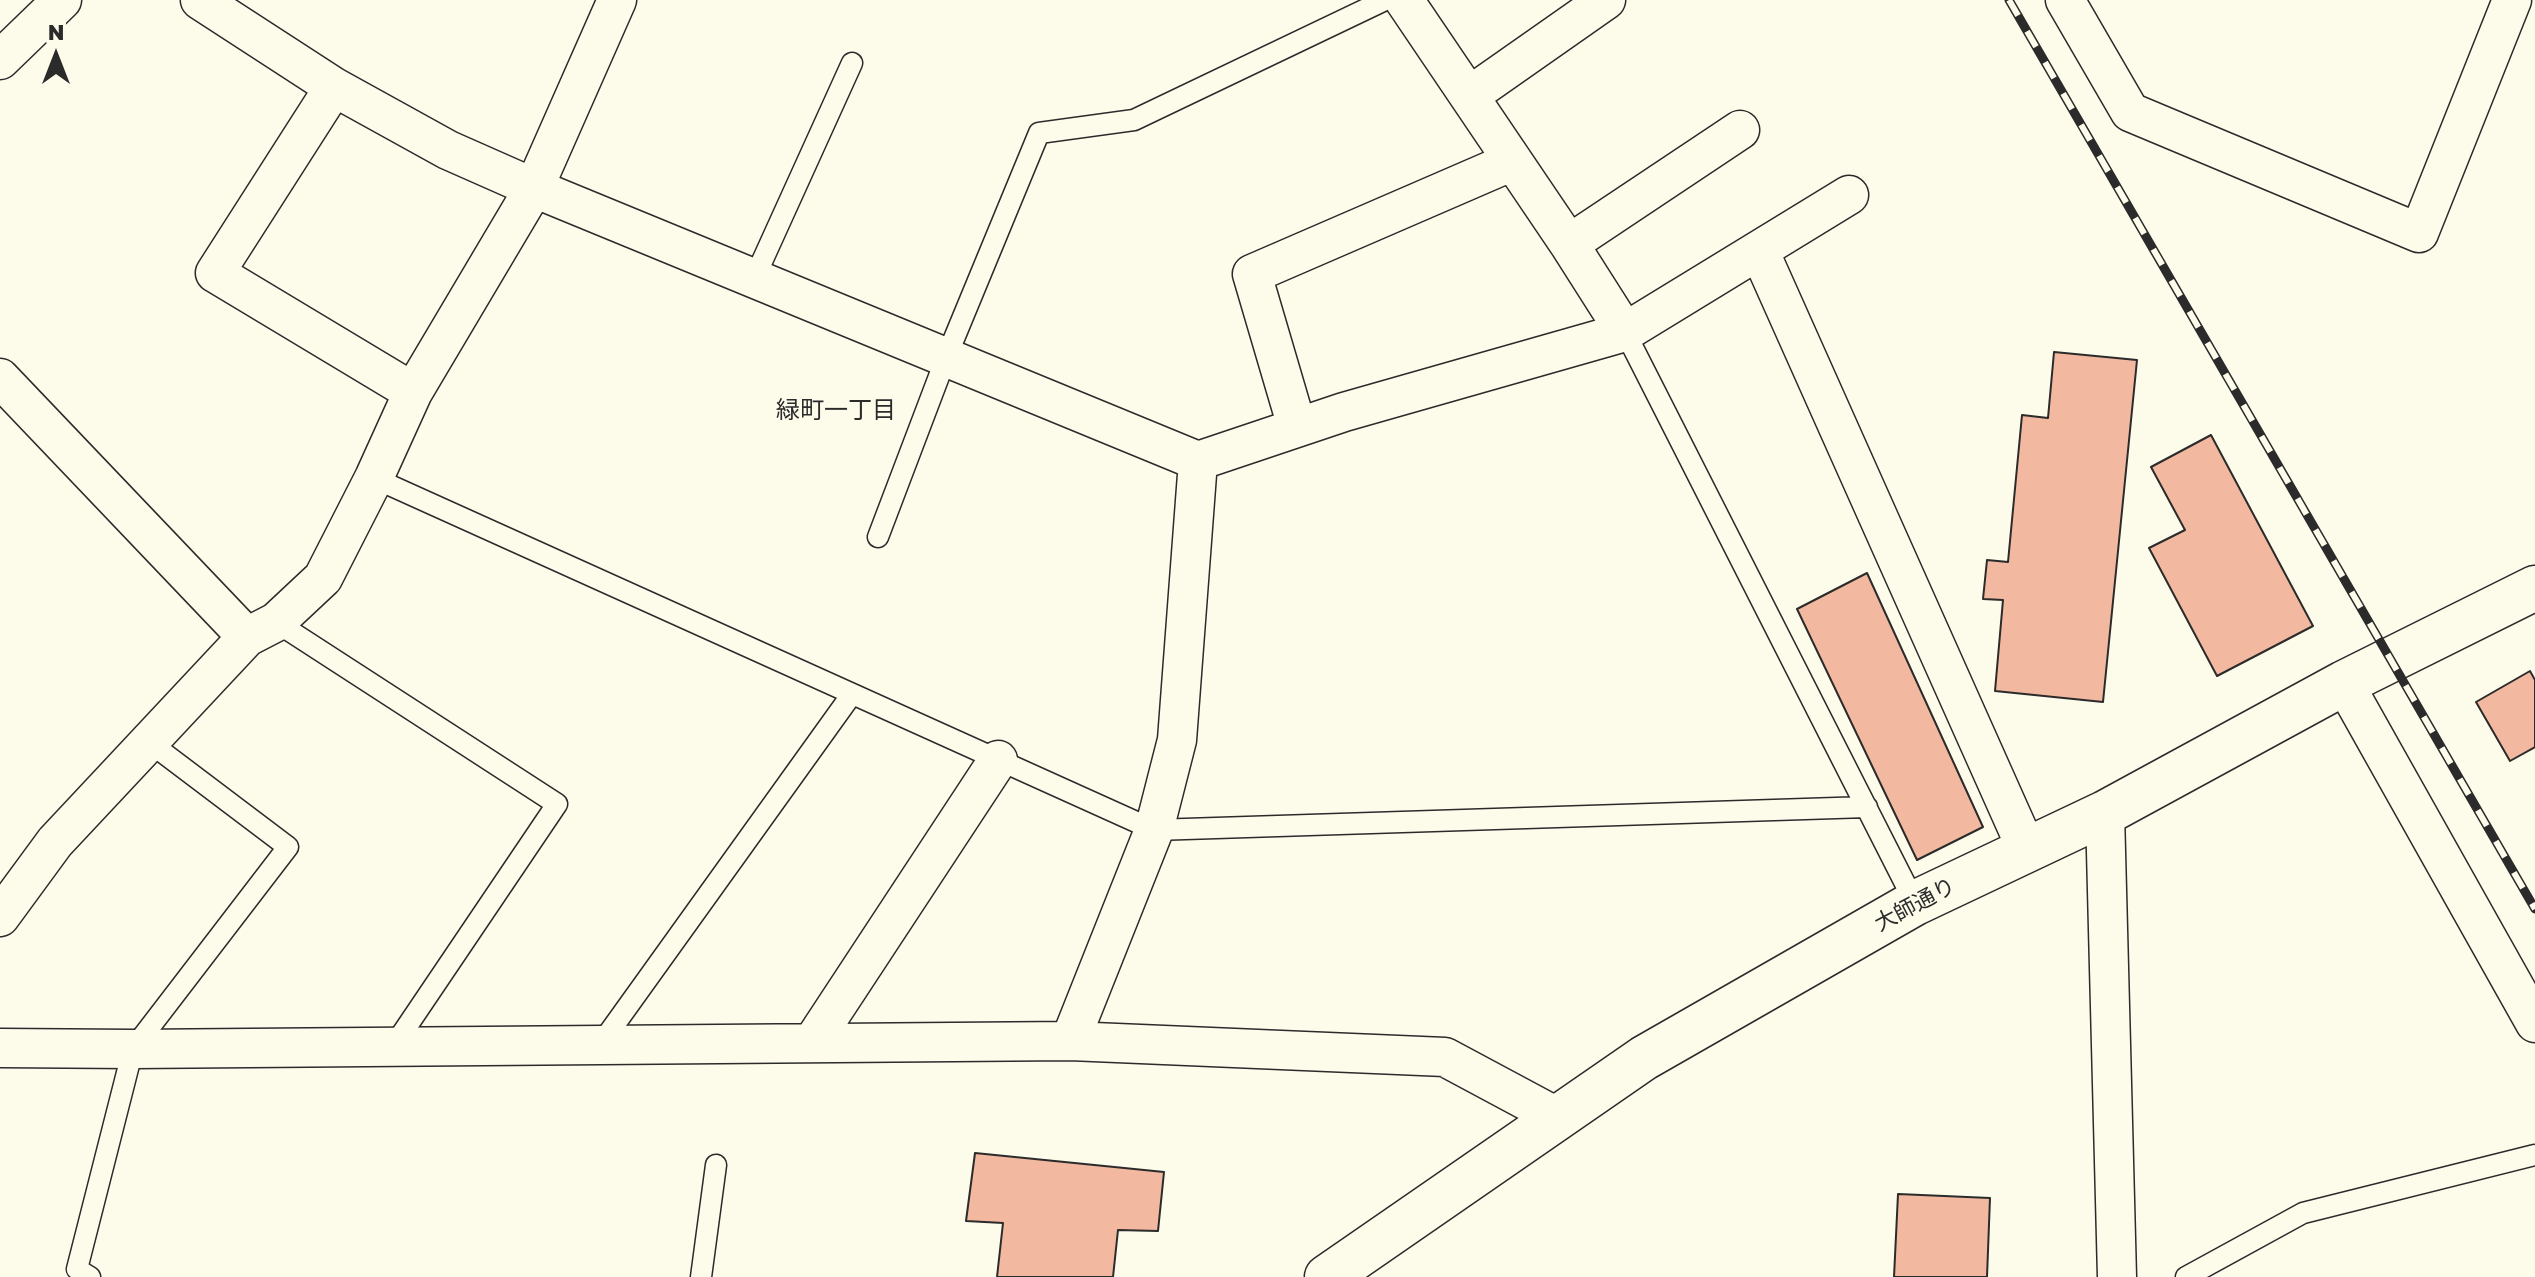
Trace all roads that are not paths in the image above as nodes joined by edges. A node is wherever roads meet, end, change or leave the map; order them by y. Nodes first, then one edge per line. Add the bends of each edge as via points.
1 (62, 0) edge
2 (200, 0) edge
3 (617, 0) edge
4 (1385, 0) edge
5 (1404, 0) edge
6 (1606, 0) edge
7 (2065, 0) edge
8 (2512, 0) edge
9 (0, 60) edge
10 (852, 63) dead end
11 (334, 87) junction
12 (1469, 96) junction
13 (1740, 130) dead end
14 (1513, 161) junction
15 (534, 188) junction
16 (1849, 195) dead end
17 (1569, 244) junction
18 (1759, 250) junction
19 (754, 279) junction
20 (1625, 332) junction
21 (946, 358) junction
22 (0, 378) edge
23 (413, 392) junction
24 (1297, 427) junction
25 (1198, 461) junction
26 (374, 478) junction
27 (878, 537) dead end
28 (2535, 588) edge
29 (262, 629) junction
30 (2344, 683) junction
31 (852, 694) junction
32 (149, 742) junction
33 (998, 760) junction
34 (1867, 807) junction
35 (2105, 813) junction
36 (1154, 830) junction
37 (2027, 850) junction
38 (1915, 903) junction
39 (0, 917) edge
40 (2535, 1023) edge
41 (1070, 1041) junction
42 (812, 1043) junction
43 (600, 1045) junction
44 (393, 1047) junction
45 (0, 1048) edge
46 (133, 1049) junction
47 (1557, 1117) junction
48 (2535, 1155) edge
49 (716, 1165) dead end
50 (90, 1277) edge
51 (701, 1277) edge
52 (1327, 1277) edge
53 (2117, 1277) edge
54 (2186, 1277) edge

1 - 9 street
2 - 11 street
3 - 15 street
4 - 21 lane via 1134,120 1039,133
5 - 12 street
6 - 12 street
7 - 8 street via 2130,112 2419,233
10 - 19 lane
11 - 15 street via 448,150
11 - 23 street via 215,273
12 - 14 street
13 - 17 street
14 - 17 street
14 - 24 street via 1252,274
15 - 19 street
15 - 23 street
16 - 18 street
17 - 20 street
18 - 20 street
18 - 37 street
19 - 21 street
20 - 24 street
20 - 34 lane
21 - 25 street
21 - 27 lane
22 - 29 street
23 - 26 street
24 - 25 street
25 - 36 street via 1177,740
26 - 29 street via 323,578
26 - 31 lane
28 - 30 street, 大師通り
29 - 32 street
29 - 44 lane via 557,804
30 - 35 street, 大師通り
30 - 40 street
31 - 33 lane
31 - 43 lane
32 - 39 street via 55,842
32 - 46 lane via 288,847
33 - 36 lane
33 - 42 street
34 - 36 lane
34 - 38 lane
35 - 37 street, 大師通り
35 - 53 street
36 - 41 street
37 - 38 street, 大師通り
38 - 47 street, 大師通り via 1644,1058
41 - 42 street
41 - 47 street via 1445,1057
42 - 43 street
43 - 44 street
44 - 46 street
45 - 46 street
46 - 50 lane via 77,1269
47 - 52 street, 大師通り
48 - 54 lane via 2303,1213
49 - 51 lane

